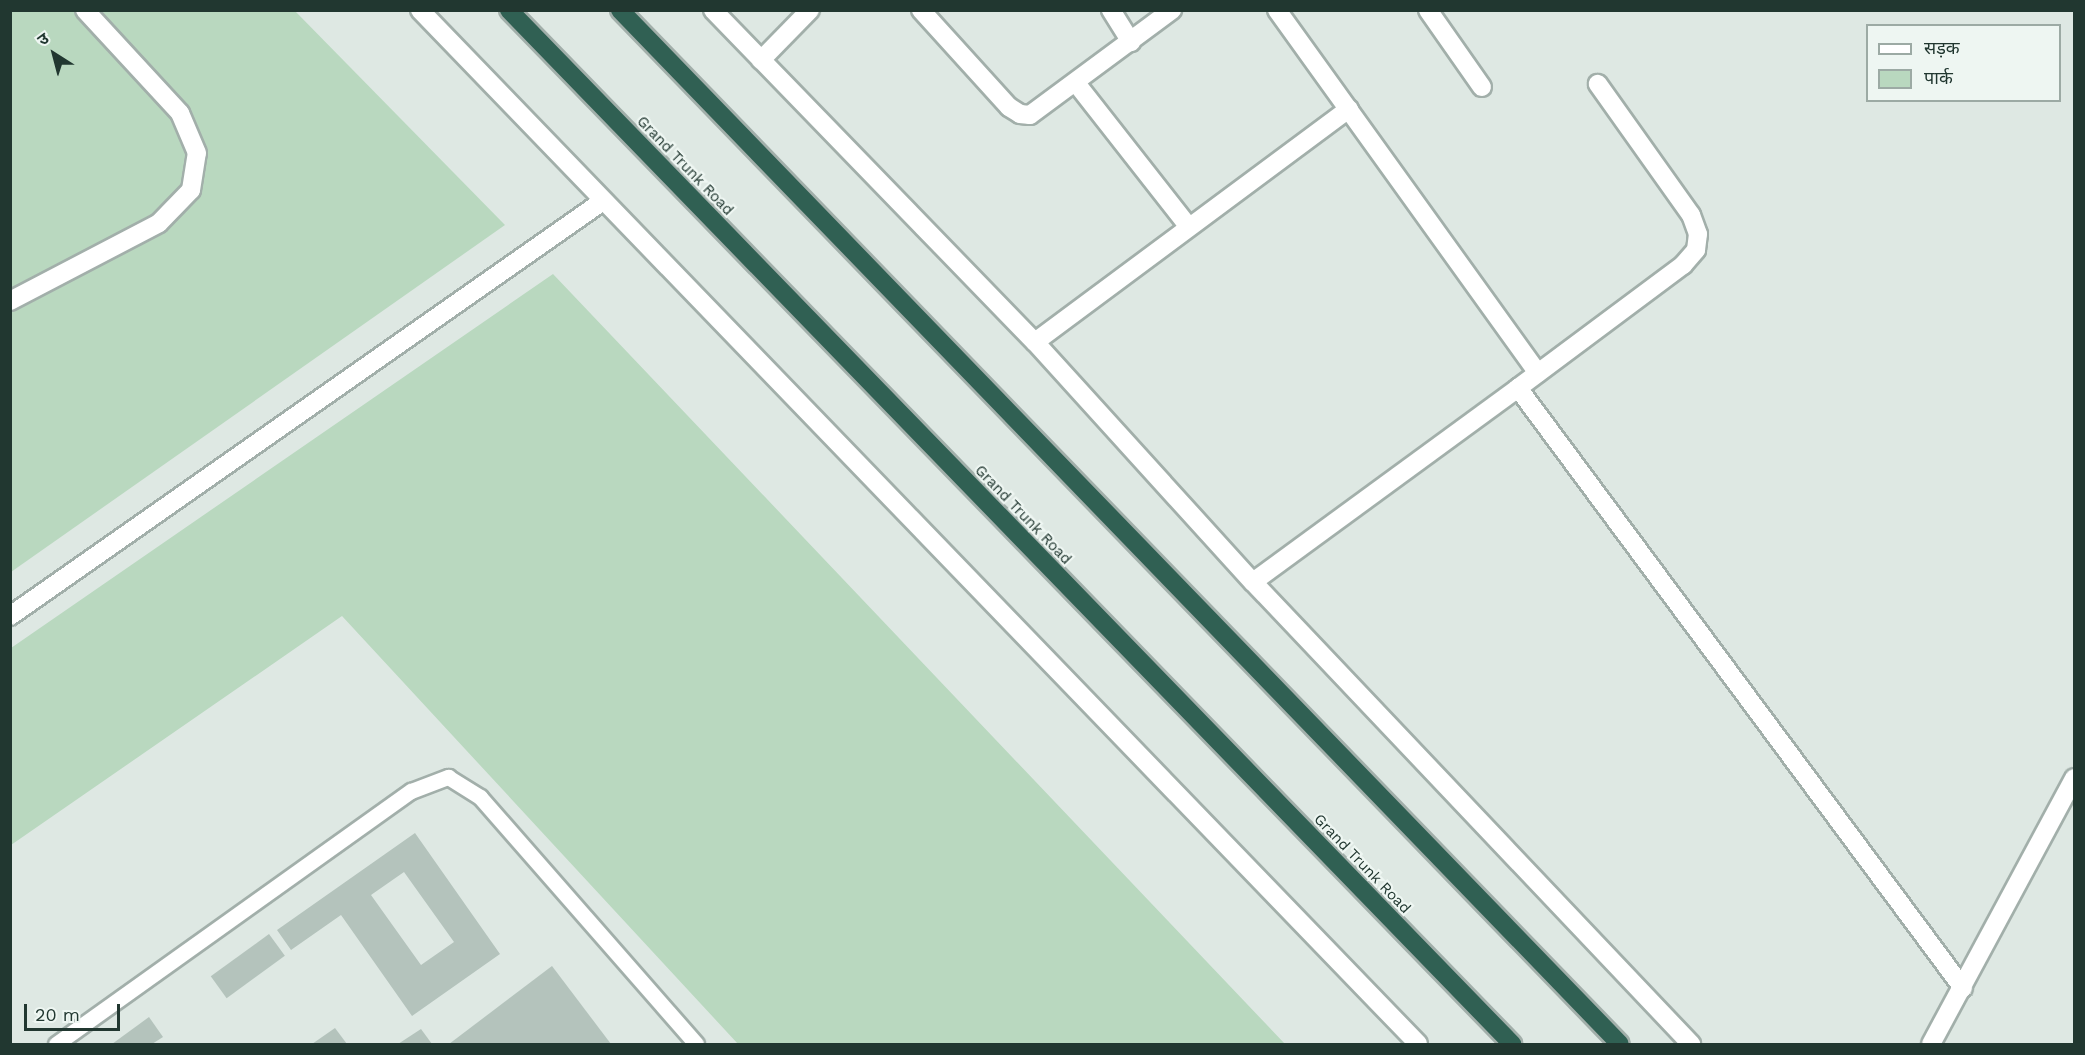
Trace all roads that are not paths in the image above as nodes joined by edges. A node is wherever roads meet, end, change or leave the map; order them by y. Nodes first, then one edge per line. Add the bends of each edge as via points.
1 (85, 10) edge
2 (420, 10) edge
3 (509, 10) edge
4 (620, 10) edge
5 (713, 10) edge
6 (810, 10) edge
7 (921, 10) edge
8 (1111, 10) edge
9 (1172, 10) edge
10 (1277, 10) edge
11 (1428, 10) edge
12 (1131, 42) junction
13 (761, 60) junction
14 (1076, 83) junction
15 (1598, 84) dead end
16 (1482, 87) dead end
17 (1349, 109) junction
18 (603, 201) junction
19 (1188, 226) junction
20 (10, 301) edge
21 (1035, 342) junction
22 (1538, 373) junction
23 (1518, 388) junction
24 (1253, 582) junction
25 (10, 616) edge
26 (2074, 778) edge
27 (1963, 988) junction
28 (56, 1044) edge
29 (696, 1044) edge
30 (1418, 1044) edge
31 (1512, 1044) edge
32 (1620, 1044) edge
33 (1691, 1044) edge
34 (1931, 1044) edge

1 - 20 street via 180,114 197,153 191,190 159,223
2 - 18 street
3 - 31 highway, Grand Trunk Road
4 - 32 highway
5 - 13 street
6 - 13 street
7 - 14 street via 1020,114 1041,110
8 - 12 street
9 - 12 street
10 - 17 street
11 - 16 street
12 - 14 street
13 - 21 street
14 - 19 street
15 - 22 street via 1691,215 1698,234 1696,250
17 - 19 street
17 - 22 street
18 - 25 street
18 - 30 street
19 - 21 street
21 - 24 street
22 - 23 street
23 - 24 street
23 - 27 street
24 - 33 street
26 - 27 street
27 - 34 street
28 - 29 lane via 411,791 448,777 480,796

